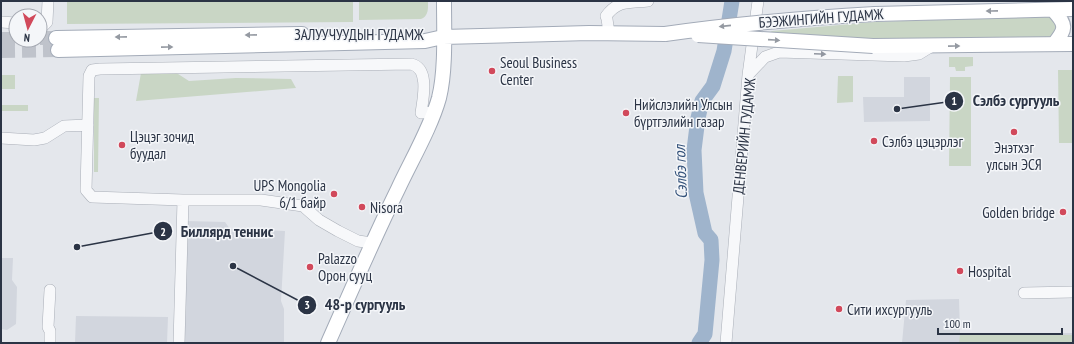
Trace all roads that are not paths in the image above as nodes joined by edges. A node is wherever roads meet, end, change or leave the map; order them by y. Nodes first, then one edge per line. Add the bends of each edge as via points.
1 (444, 1) edge
2 (648, 1) edge
3 (757, 6) edge
4 (1021, 6) edge
5 (1073, 9) edge
6 (1053, 10) junction
7 (609, 33) junction
8 (665, 34) junction
9 (443, 37) junction
10 (57, 44) tunnel mouth
11 (1054, 44) junction
12 (1073, 44) edge
13 (932, 46) junction
14 (748, 75) junction
15 (434, 112) junction
16 (88, 125) junction
17 (1, 138) edge
18 (183, 200) junction
19 (372, 243) junction
20 (50, 290) dead end
21 (1073, 292) edge
22 (1024, 293) dead end
23 (50, 343) edge
24 (179, 343) edge
25 (328, 343) edge
26 (726, 343) edge

1 - 9 main road
2 - 7 street via 614,5 606,16
3 - 14 street
4 - 6 main road, БЭЭЖИНГИЙН ГУДАМЖ
4 -> 8 main road, БЭЭЖИНГИЙН ГУДАМЖ, bridge via 777,20
5 - 6 main road, БЭЭЖИНГИЙН ГУДАМЖ
6 - 11 main road via 1062,20 1064,28
7 - 8 main road, БЭЭЖИНГИЙН ГУДАМЖ
7 - 9 main road, БЭЭЖИНГИЙН ГУДАМЖ
8 -> 13 main road, БЭЭЖИНГИЙН ГУДАМЖ, bridge via 873,46
9 - 10 main road, ЗАЛУУЧУУДЫН ГУДАМЖ via 425,41
9 - 15 main road via 441,89
11 - 12 main road, БЭЭЖИНГИЙН ГУДАМЖ
13 -> 11 main road, БЭЭЖИНГИЙН ГУДАМЖ
14 -> 13 street, ДЕНВЕРИЙН ГУДАМЖ via 765,57 779,52 904,56 919,54
14 - 26 street, ДЕНВЕРИЙН ГУДАМЖ
15 - 16 street via 421,113 425,90 421,70 411,64 100,69 92,70 89,76
15 - 19 main road
16 - 17 street via 64,126 45,138 34,140
16 - 18 street via 86,187 89,195 95,198
18 - 19 street via 261,200 303,206 319,220 358,241
18 - 24 street
19 - 25 main road
20 - 23 street
21 - 22 street

